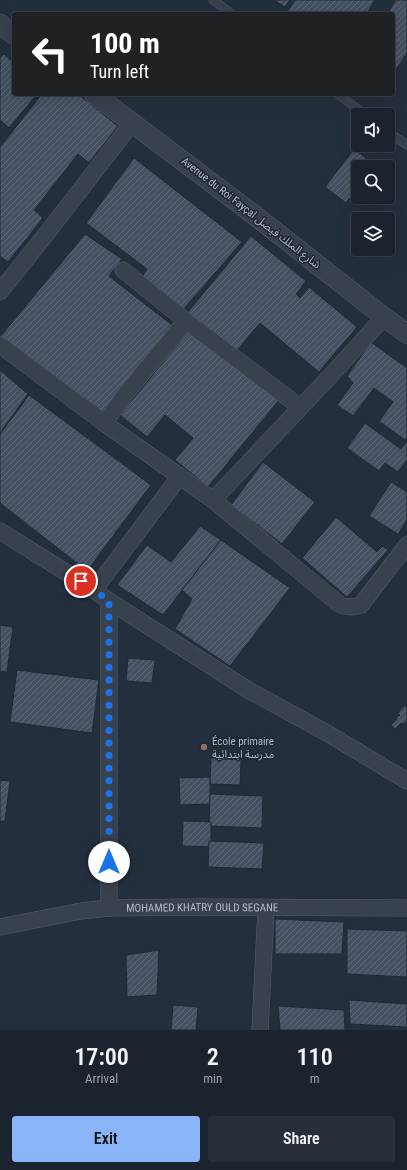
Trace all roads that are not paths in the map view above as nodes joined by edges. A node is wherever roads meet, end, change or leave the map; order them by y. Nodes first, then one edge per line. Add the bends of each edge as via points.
1 (213, 0) edge
2 (229, 12) edge
3 (0, 24) edge
4 (12, 33) edge
5 (97, 96) edge
6 (341, 96) edge
7 (356, 108) edge
8 (132, 123) junction
9 (395, 137) edge
10 (407, 145) edge
11 (122, 270) dead end
12 (0, 292) edge
13 (384, 317) junction
14 (186, 320) junction
15 (407, 334) edge
16 (0, 345) edge
17 (300, 407) junction
18 (104, 423) junction
19 (180, 476) junction
20 (213, 500) junction
21 (0, 532) edge
22 (407, 545) edge
23 (94, 590) junction
24 (109, 601) junction
25 (407, 781) edge
26 (109, 908) junction
27 (266, 908) junction
28 (407, 908) edge
29 (0, 927) edge
30 (260, 1030) edge

1 - 2 lane
3 - 4 street
5 - 8 street, Avenue du Roi Fayçal شارع الملك فيصل
6 - 7 lane
8 - 12 street
8 - 13 street, Avenue du Roi Fayçal شارع الملك فيصل
9 - 10 lane
11 - 14 street
13 - 15 street, Avenue du Roi Fayçal شارع الملك فيصل
13 - 17 street
14 - 17 street
14 - 18 street
16 - 18 street
17 - 20 street
18 - 19 street
19 - 20 street
19 - 23 street
20 - 22 street via 344,607 361,605
21 - 23 street
23 - 24 street
24 - 25 street via 250,691
24 - 26 street
26 - 27 street, MOHAMED KHATRY OULD SEGANE
26 - 29 street, MOHAMED KHATRY OULD SEGANE
27 - 28 street, MOHAMED KHATRY OULD SEGANE
27 - 30 street

